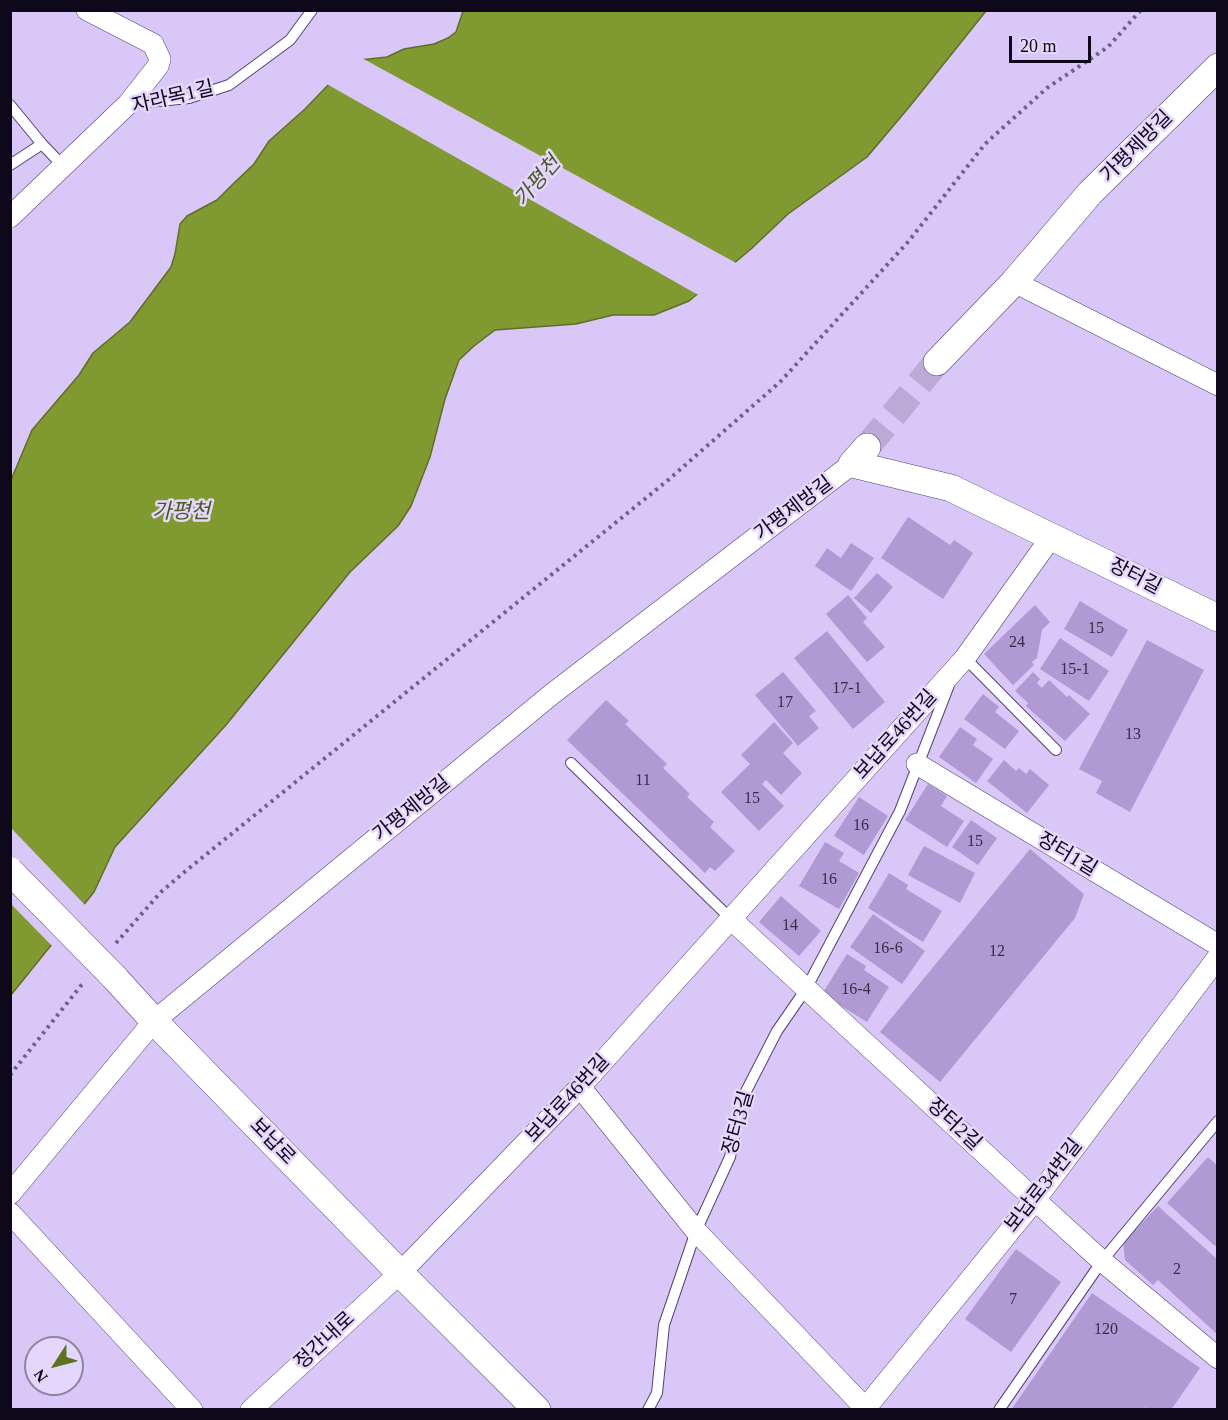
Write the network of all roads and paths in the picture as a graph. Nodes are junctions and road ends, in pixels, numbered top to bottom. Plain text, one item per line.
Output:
1 (87, 10) edge
2 (312, 10) edge
3 (1141, 10) edge
4 (1217, 67) edge
5 (128, 104) junction
6 (10, 105) edge
7 (42, 144) junction
8 (10, 165) edge
9 (63, 166) junction
10 (10, 217) edge
11 (1014, 282) junction
12 (937, 362) tunnel mouth
13 (1218, 385) edge
14 (860, 456) joint
15 (1052, 536) junction
16 (1218, 618) edge
17 (961, 663) junction
18 (1056, 750) dead end
19 (571, 763) dead end
20 (917, 764) junction
21 (10, 871) edge
22 (732, 920) junction
23 (115, 944) dead end
24 (1218, 945) edge
25 (1218, 957) edge
26 (85, 980) dead end
27 (806, 989) junction
28 (154, 1021) junction
29 (10, 1075) edge
30 (580, 1087) junction
31 (1218, 1121) edge
32 (10, 1194) edge
33 (1035, 1200) junction
34 (10, 1213) edge
35 (696, 1231) junction
36 (1102, 1261) junction
37 (400, 1274) junction
38 (1218, 1358) edge
39 (865, 1409) edge
40 (192, 1410) edge
41 (251, 1410) edge
42 (537, 1410) edge
43 (648, 1410) edge
44 (999, 1410) edge

1 - 5 street
2 - 5 lane, 자라목1길
3 - 23 path
4 - 11 street, 가평제방길
5 - 9 street, 자라목1길
6 - 7 lane
7 - 8 lane
7 - 9 lane
9 - 10 street, 자라목1길
11 - 12 street, 가평제방길
11 - 13 street
14 - 15 street, 가평제방길
14 - 28 street, 가평제방길
15 - 16 street, 장터길
15 - 17 street, 보납로46번길
17 - 18 lane
17 - 20 lane
17 - 22 street, 보납로46번길
19 - 22 lane
20 - 24 street, 장터1길
20 - 27 lane
21 - 28 street, 보납로, bridge
22 - 27 street, 장터2길
22 - 30 street, 보납로46번길
25 - 33 street, 보납로34번길
26 - 29 path
27 - 33 street, 장터2길
27 - 35 lane, 장터3길
28 - 32 street, 가평제방길
28 - 37 street, 보납로
30 - 35 street
30 - 37 street, 보납로46번길
31 - 36 lane
33 - 36 street, 장터2길
33 - 39 street, 보납로34번길
34 - 40 street
35 - 39 street
35 - 43 lane, 장터3길
36 - 38 street, 장터2길
36 - 44 lane
37 - 41 street, 정간내로
37 - 42 street, 보납로

